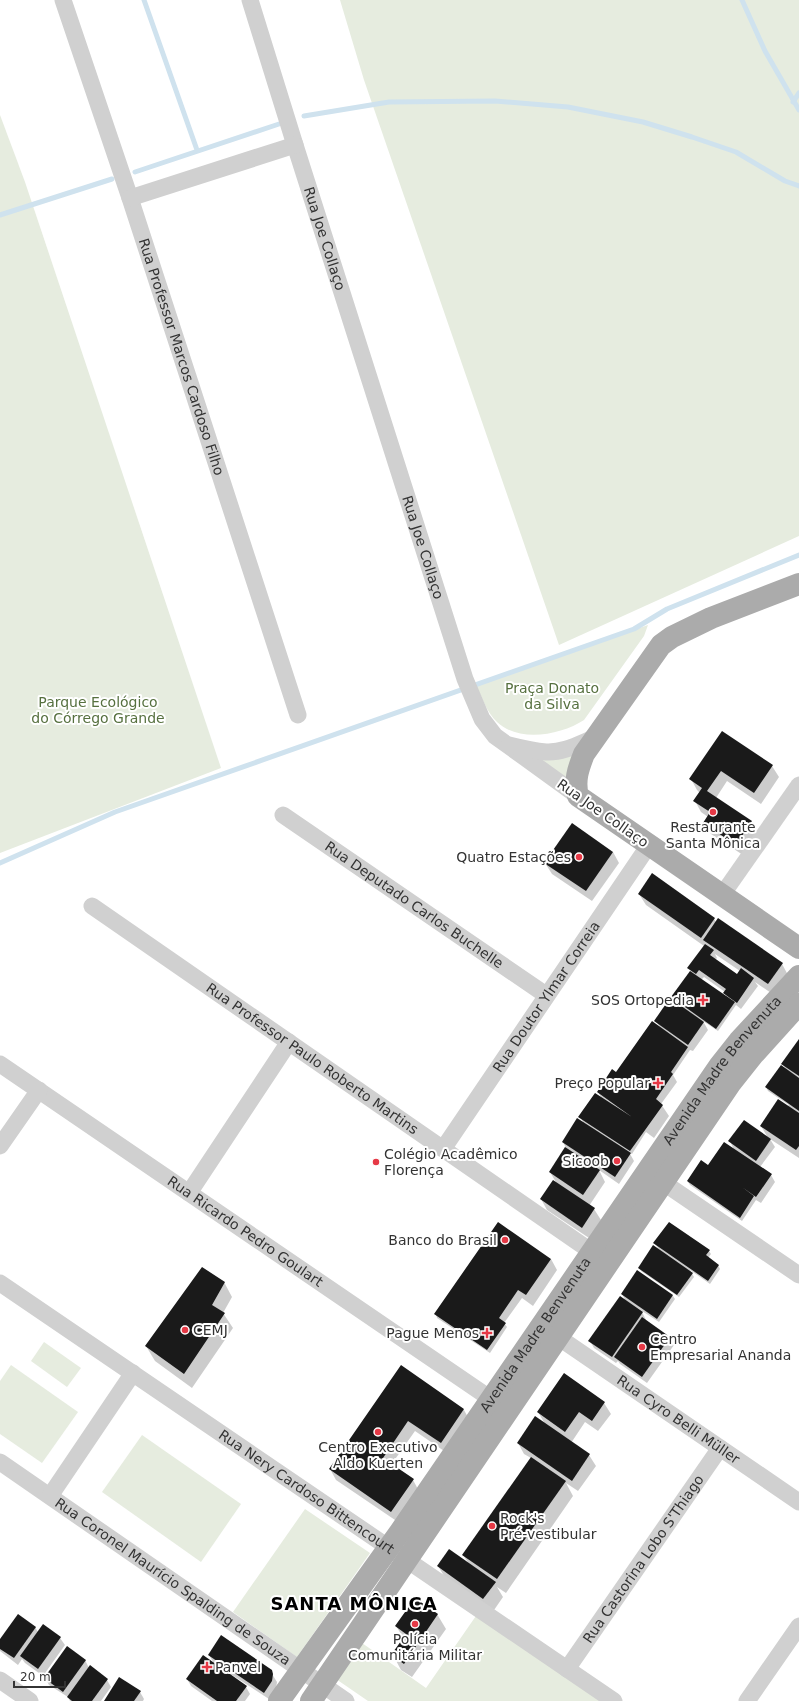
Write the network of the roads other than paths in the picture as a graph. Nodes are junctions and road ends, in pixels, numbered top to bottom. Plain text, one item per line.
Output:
1 (63, 0) edge
2 (250, 0) edge
3 (295, 145) junction
4 (130, 198) junction
5 (799, 584) edge
6 (298, 714) dead end
7 (594, 738) junction
8 (505, 745) junction
9 (799, 785) edge
10 (578, 796) junction
11 (283, 815) dead end
12 (649, 845) junction
13 (722, 895) junction
14 (92, 906) dead end
15 (799, 948) edge
16 (799, 976) edge
17 (546, 995) junction
18 (799, 1004) edge
19 (289, 1042) junction
20 (0, 1064) edge
21 (39, 1090) junction
22 (0, 1146) edge
23 (443, 1149) junction
24 (664, 1182) junction
25 (189, 1193) junction
26 (592, 1252) junction
27 (799, 1275) edge
28 (0, 1283) edge
29 (558, 1338) junction
30 (133, 1373) junction
31 (491, 1399) junction
32 (720, 1448) junction
33 (0, 1463) edge
34 (50, 1496) junction
35 (799, 1502) edge
36 (389, 1547) junction
37 (408, 1560) junction
38 (799, 1626) edge
39 (567, 1669) junction
40 (301, 1670) junction
41 (0, 1680) edge
42 (316, 1693) edge
43 (30, 1701) edge
44 (279, 1701) edge
45 (346, 1701) edge
46 (614, 1701) edge
47 (747, 1701) edge

1 - 4 street, Rua Professor Marcos Cardoso Filho
2 - 3 street, Rua Joe Collaço
3 - 4 street
3 - 8 street, Rua Joe Collaço
4 - 6 street, Rua Professor Marcos Cardoso Filho
5 - 7 main road
7 - 8 street
7 - 10 main road
8 - 10 street, Rua Joe Collaço
9 - 13 street
10 - 12 main road, Rua Joe Collaço
11 - 17 street, Rua Deputado Carlos Buchelle
12 - 13 main road, Rua Joe Collaço
12 - 17 street, Rua Doutor Ylmar Correia
13 - 15 main road, Rua Joe Collaço
14 - 19 street, Rua Professor Paulo Roberto Martins
16 - 26 main road, Avenida Madre Benvenuta
17 - 23 street, Rua Doutor Ylmar Correia
18 - 24 main road, Avenida Madre Benvenuta
19 - 23 street, Rua Professor Paulo Roberto Martins
19 - 25 street
20 - 21 street, Rua Ricardo Pedro Goulart
21 - 22 street
21 - 25 street, Rua Ricardo Pedro Goulart
23 - 26 street, Rua Professor Paulo Roberto Martins
24 - 27 street
24 - 29 main road, Avenida Madre Benvenuta
25 - 31 street, Rua Ricardo Pedro Goulart
26 - 31 main road, Avenida Madre Benvenuta
28 - 30 street, Rua Nery Cardoso Bittencourt
29 - 32 street, Rua Cyro Belli Müller
29 - 37 main road, Avenida Madre Benvenuta
30 - 34 street
30 - 36 street, Rua Nery Cardoso Bittencourt
31 - 36 main road, Avenida Madre Benvenuta
32 - 35 street, Rua Cyro Belli Müller
32 - 39 street, Rua Castorina Lobo S'Thiago
33 - 34 street, Rua Coronel Maurício Spalding de Souza
34 - 40 street, Rua Coronel Maurício Spalding de Souza
36 - 37 street, Rua Nery Cardoso Bittencourt
36 - 40 main road, Avenida Madre Benvenuta
37 - 39 street, Rua Nery Cardoso Bittencourt
37 - 42 main road, Avenida Madre Benvenuta
38 - 47 street
39 - 46 street, Rua Nery Cardoso Bittencourt
40 - 42 street, Rua Coronel Maurício Spalding de Souza
40 - 44 main road, Avenida Madre Benvenuta
41 - 43 street
42 - 45 street, Rua Coronel Maurício Spalding de Souza

